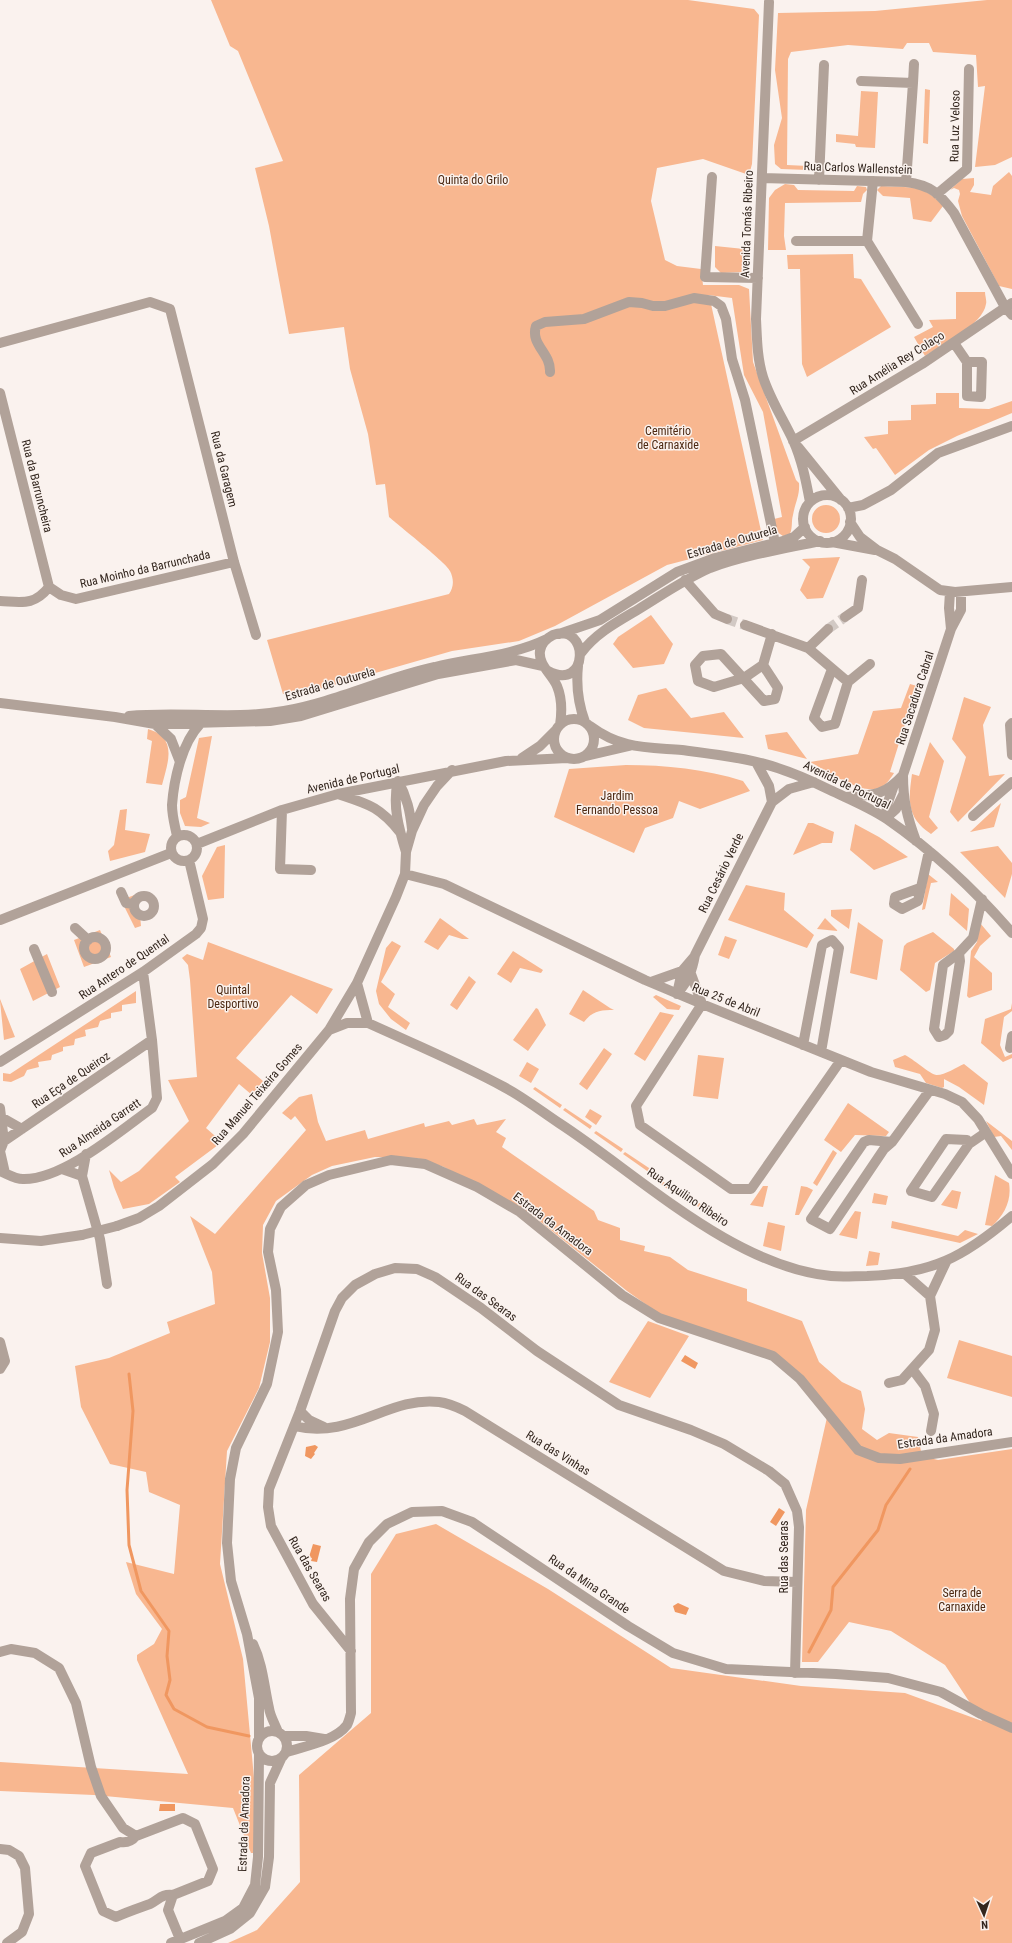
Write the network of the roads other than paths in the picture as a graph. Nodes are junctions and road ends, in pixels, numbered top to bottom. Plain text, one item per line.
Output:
1 (769, 2) dead end
2 (914, 64) dead end
3 (824, 65) dead end
4 (969, 69) dead end
5 (862, 81) dead end
6 (913, 83) junction
7 (712, 177) dead end
8 (762, 178) junction
9 (819, 180) junction
10 (873, 181) junction
11 (906, 182) junction
12 (937, 194) junction
13 (796, 241) dead end
14 (867, 241) junction
15 (758, 278) junction
16 (1009, 305) edge
17 (1012, 315) edge
18 (918, 324) dead end
19 (0, 343) edge
20 (954, 344) junction
21 (967, 362) dead end
22 (550, 372) dead end
23 (0, 393) edge
24 (1012, 426) edge
25 (793, 441) junction
26 (841, 500) junction
27 (810, 502) junction
28 (848, 508) junction
29 (850, 522) junction
30 (804, 527) junction
31 (820, 541) junction
32 (832, 542) junction
33 (775, 543) junction
34 (877, 550) junction
35 (234, 562) junction
36 (685, 580) junction
37 (862, 580) dead end
38 (49, 586) junction
39 (1012, 587) edge
40 (950, 592) junction
41 (961, 592) junction
42 (0, 601) edge
43 (845, 617) tunnel mouth
44 (727, 619) tunnel mouth
45 (745, 626) tunnel mouth
46 (828, 629) tunnel mouth
47 (951, 629) junction
48 (559, 634) junction
49 (772, 634) junction
50 (256, 635) dead end
51 (546, 640) junction
52 (808, 648) junction
53 (581, 653) junction
54 (870, 664) dead end
55 (763, 665) junction
56 (578, 666) junction
57 (546, 668) junction
58 (832, 668) junction
59 (744, 678) junction
60 (848, 682) junction
61 (0, 703) edge
62 (115, 717) junction
63 (1012, 722) edge
64 (155, 724) junction
65 (200, 724) junction
66 (587, 724) junction
67 (558, 728) junction
68 (629, 746) junction
69 (1012, 755) edge
70 (586, 756) junction
71 (567, 758) junction
72 (520, 759) junction
73 (180, 762) junction
74 (756, 762) junction
75 (452, 770) junction
76 (903, 775) junction
77 (398, 781) junction
78 (814, 782) junction
79 (1012, 782) edge
80 (894, 785) junction
81 (338, 794) junction
82 (903, 795) junction
83 (846, 797) junction
84 (772, 802) junction
85 (282, 810) junction
86 (973, 816) dead end
87 (886, 818) junction
88 (412, 831) junction
89 (400, 832) junction
90 (177, 836) junction
91 (916, 841) junction
92 (197, 844) junction
93 (928, 850) junction
94 (406, 852) junction
95 (172, 853) junction
96 (189, 860) junction
97 (311, 870) dead end
98 (405, 874) junction
99 (920, 888) dead end
100 (122, 892) dead end
101 (982, 899) junction
102 (134, 904) dead end
103 (0, 920) edge
104 (75, 928) dead end
105 (1012, 933) edge
106 (88, 940) dead end
107 (34, 949) dead end
108 (959, 953) junction
109 (143, 972) junction
110 (687, 973) junction
111 (357, 982) junction
112 (651, 982) junction
113 (52, 992) dead end
114 (677, 994) junction
115 (702, 1004) junction
116 (809, 1012) junction
117 (827, 1015) junction
118 (368, 1023) junction
119 (329, 1030) junction
120 (1012, 1036) edge
121 (152, 1040) junction
122 (803, 1044) junction
123 (1010, 1048) dead end
124 (821, 1052) junction
125 (841, 1060) junction
126 (0, 1062) edge
127 (930, 1090) junction
128 (1, 1113) edge
129 (22, 1129) junction
130 (985, 1133) junction
131 (4, 1141) junction
132 (892, 1142) junction
133 (970, 1144) junction
134 (0, 1151) edge
135 (86, 1154) junction
136 (62, 1169) junction
137 (2, 1172) edge
138 (1012, 1174) edge
139 (82, 1176) junction
140 (1012, 1216) edge
141 (0, 1238) edge
142 (946, 1262) junction
143 (905, 1274) junction
144 (107, 1284) dead end
145 (930, 1296) junction
146 (0, 1342) edge
147 (0, 1368) edge
148 (913, 1370) junction
149 (889, 1383) dead end
150 (300, 1411) junction
151 (294, 1426) junction
152 (328, 1429) junction
153 (931, 1431) dead end
154 (1012, 1442) edge
155 (798, 1582) junction
156 (247, 1634) junction
157 (350, 1651) junction
158 (0, 1652) edge
159 (795, 1673) junction
160 (1012, 1728) edge
161 (281, 1734) junction
162 (260, 1738) junction
163 (326, 1739) junction
164 (259, 1753) junction
165 (284, 1755) junction
166 (123, 1828) junction
167 (136, 1836) junction
168 (120, 1842) junction
169 (0, 1849) edge
170 (173, 1895) junction
171 (153, 1903) junction
172 (168, 1910) junction
173 (210, 1938) junction
174 (177, 1942) edge
175 (7, 1943) edge
176 (199, 1943) edge

1 - 8 street, Avenida Tomás Ribeiro
2 - 6 street
3 - 9 street
4 - 12 street, Rua Luz Veloso
5 - 6 street
6 - 11 street
7 - 15 street
8 - 9 street, Rua Carlos Wallenstein
8 - 15 street, Avenida Tomás Ribeiro
9 - 10 street, Rua Carlos Wallenstein
10 - 11 street, Rua Carlos Wallenstein
10 - 14 street
11 - 12 street, Rua Carlos Wallenstein
12 - 16 street, Rua Carlos Wallenstein
13 - 14 street
14 - 18 street
15 - 25 street, Avenida Tomás Ribeiro
16 - 17 street, Rua Carlos Wallenstein
16 - 20 street, Rua Amélia Rey Colaço
19 - 35 street, Rua da Garagem
20 - 21 street
20 - 25 street, Rua Amélia Rey Colaço
22 - 33 street
23 - 38 street, Rua da Barruncheira
24 - 28 street
25 - 26 street, Avenida Tomás Ribeiro
25 - 27 street, Avenida Tomás Ribeiro
26 - 27 street
26 - 28 street
27 - 30 street
28 - 29 street
29 - 32 street
29 - 34 street
30 - 31 street
30 - 33 street, Estrada de Outurela
31 - 32 street
31 - 36 street, Estrada de Outurela
32 - 34 street
33 - 48 street, Estrada de Outurela
34 - 40 street
35 - 38 street, Rua Moinho da Barrunchada
35 - 50 street, Rua da Garagem
36 - 44 street
36 - 53 street, Estrada de Outurela
37 - 43 street
38 - 42 street
39 - 41 street
40 - 41 street
40 - 47 street, Rua Sacadura Cabral
41 - 47 street, Rua Sacadura Cabral
45 - 49 street
46 - 52 street
47 - 76 street, Rua Sacadura Cabral
48 - 51 street
48 - 53 street
49 - 52 street
49 - 55 street
51 - 57 street
51 - 62 street, Estrada de Outurela
52 - 58 street
53 - 56 street
54 - 60 street
55 - 59 street
55 - 59 street
56 - 57 street
56 - 66 street
57 - 65 street, Estrada de Outurela
57 - 67 street
58 - 60 street
58 - 60 street
59 - 59 street
61 - 62 street, Estrada de Outurela
62 - 64 street, Estrada de Outurela
63 - 69 street
64 - 65 street, Estrada de Outurela
64 - 73 street
65 - 73 street
66 - 67 street
66 - 68 street, Avenida de Portugal
66 - 70 street
67 - 71 street
67 - 72 street, Avenida de Portugal
68 - 70 street, Avenida de Portugal
68 - 74 street, Avenida de Portugal
70 - 71 street
71 - 72 street, Avenida de Portugal
72 - 75 street, Avenida de Portugal
73 - 90 street
74 - 78 street, Avenida de Portugal
74 - 84 street
75 - 77 street, Avenida de Portugal
75 - 88 street, Rua Manuel Teixeira Gomes
76 - 80 street, Rua Sacadura Cabral
76 - 82 street, Rua Sacadura Cabral
77 - 81 street, Avenida de Portugal
77 - 88 street, Rua Manuel Teixeira Gomes
77 - 89 street, Rua Manuel Teixeira Gomes
78 - 83 street, Avenida de Portugal
78 - 84 street, Rua Cesário Verde
79 - 86 street
80 - 83 street, Rua Sacadura Cabral
80 - 87 street, Rua Sacadura Cabral
81 - 85 street, Avenida de Portugal
81 - 89 street, Rua Manuel Teixeira Gomes
82 - 87 street
82 - 91 street, Rua Sacadura Cabral
83 - 87 street, Avenida de Portugal
84 - 110 street, Rua Cesário Verde
85 - 92 street, Avenida de Portugal
85 - 97 street
87 - 91 street, Avenida de Portugal
88 - 94 street, Rua Manuel Teixeira Gomes
89 - 94 street, Rua Manuel Teixeira Gomes
90 - 92 street
90 - 95 street
91 - 93 street, Avenida de Portugal
92 - 96 street
93 - 99 street
93 - 101 street, Avenida de Portugal
94 - 98 street, Rua Manuel Teixeira Gomes
95 - 96 street
95 - 103 street
96 - 109 street, Rua Antero de Quental
98 - 111 street, Rua Manuel Teixeira Gomes
98 - 112 street, Rua 25 de Abril
100 - 102 street
101 - 105 street, Avenida de Portugal
101 - 108 street
104 - 106 street
107 - 113 street
108 - 108 street
109 - 121 street, Rua Almeida Garrett
109 - 126 street, Rua Antero de Quental
110 - 112 street, Rua Cesário Verde
110 - 114 street, Rua Cesário Verde
110 - 115 street
111 - 118 street
111 - 119 street, Rua Manuel Teixeira Gomes
112 - 114 street, Rua 25 de Abril
114 - 115 street, Rua 25 de Abril
115 - 122 street, Rua 25 de Abril
115 - 125 street
116 - 117 street
116 - 117 street
116 - 122 street
117 - 124 street
118 - 119 street, Rua Aquilino Ribeiro
118 - 143 street, Rua Aquilino Ribeiro
119 - 141 street, Rua Manuel Teixeira Gomes, bridge
120 - 123 street
121 - 129 street, Rua Eça de Queiroz
121 - 135 street, Rua Almeida Garrett
122 - 124 street, Rua 25 de Abril
124 - 125 street, Rua 25 de Abril
125 - 127 street, Rua 25 de Abril
127 - 130 street, Rua 25 de Abril
127 - 132 street
128 - 129 street
128 - 131 street
129 - 131 street, Rua Eça de Queiroz
130 - 133 street
130 - 138 street, Rua 25 de Abril
131 - 134 street
132 - 132 street
133 - 133 street
134 - 137 street
135 - 136 street, Rua Almeida Garrett
135 - 139 street
136 - 137 street, Rua Almeida Garrett
136 - 139 street
139 - 144 street
140 - 142 street, Rua Aquilino Ribeiro
142 - 143 street, Rua Aquilino Ribeiro
142 - 145 street
143 - 145 street
145 - 148 street
146 - 147 street
148 - 149 street
148 - 153 street
150 - 151 street, Rua das Searas
150 - 152 street
150 - 155 street, Rua das Searas
151 - 152 street, Rua das Vinhas
151 - 157 street, Rua das Searas
152 - 155 street, Rua das Vinhas
154 - 156 street, Estrada da Amadora
155 - 159 street, Rua das Searas
156 - 161 street, Estrada da Amadora
156 - 162 street, Estrada da Amadora
157 - 159 street, Rua da Mina Grande
157 - 163 street, Rua da Mina Grande
158 - 166 street
159 - 160 street, Rua da Mina Grande
161 - 162 street
161 - 163 street
161 - 165 street
162 - 164 street
163 - 165 street, Rua da Mina Grande
164 - 165 street
164 - 174 street, Estrada da Amadora
165 - 173 street, Estrada da Amadora
166 - 167 street
166 - 168 street
167 - 168 street
167 - 170 street
168 - 171 street
169 - 175 street
170 - 171 street
170 - 172 street
171 - 172 street
172 - 174 street
173 - 174 street
173 - 176 street, Estrada da Amadora

